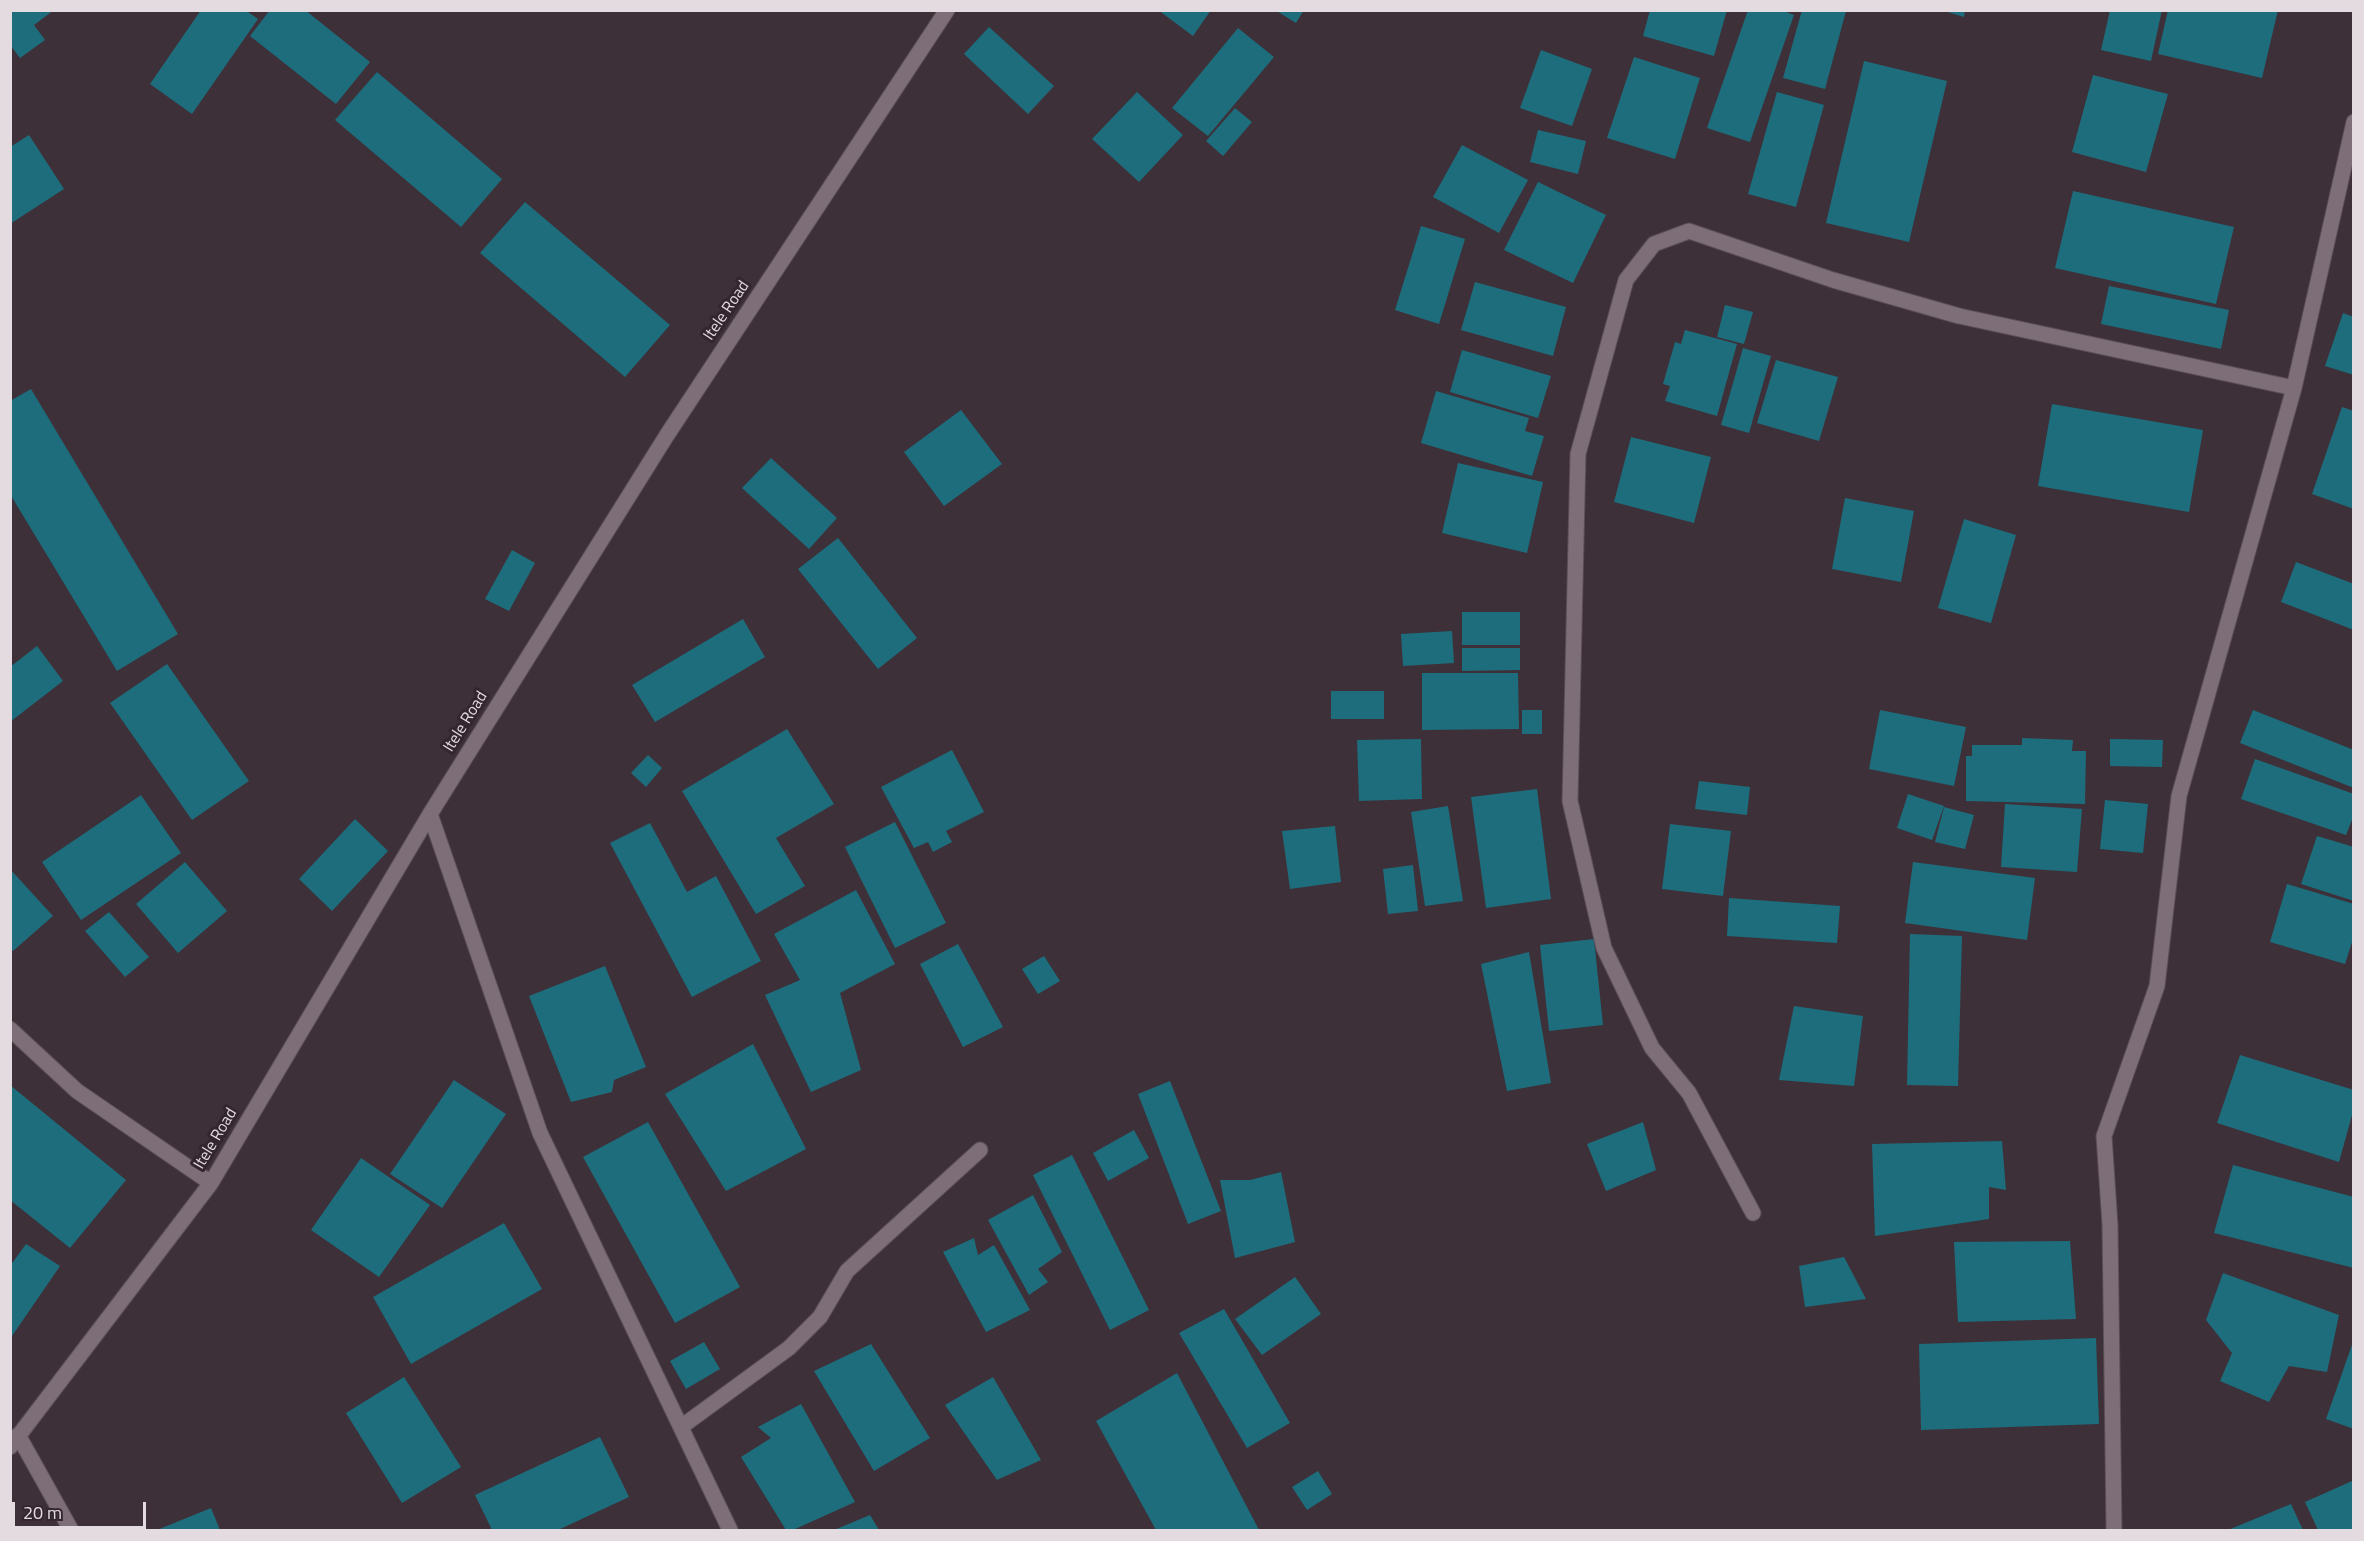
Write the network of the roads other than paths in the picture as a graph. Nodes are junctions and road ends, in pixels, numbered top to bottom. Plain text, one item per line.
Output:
1 (946, 10) edge
2 (2354, 122) edge
3 (2294, 388) junction
4 (430, 814) junction
5 (10, 1029) edge
6 (980, 1150) dead end
7 (211, 1183) junction
8 (1753, 1213) dead end
9 (681, 1426) junction
10 (14, 1441) edge
11 (2114, 1529) dead end
12 (71, 1530) edge
13 (730, 1530) edge

1 - 4 street, Itele Road
2 - 3 street
3 - 8 street
3 - 11 street
4 - 7 street, Itele Road
4 - 9 street
5 - 7 street
6 - 9 street
7 - 10 street, Itele Road
9 - 13 street
10 - 12 street

